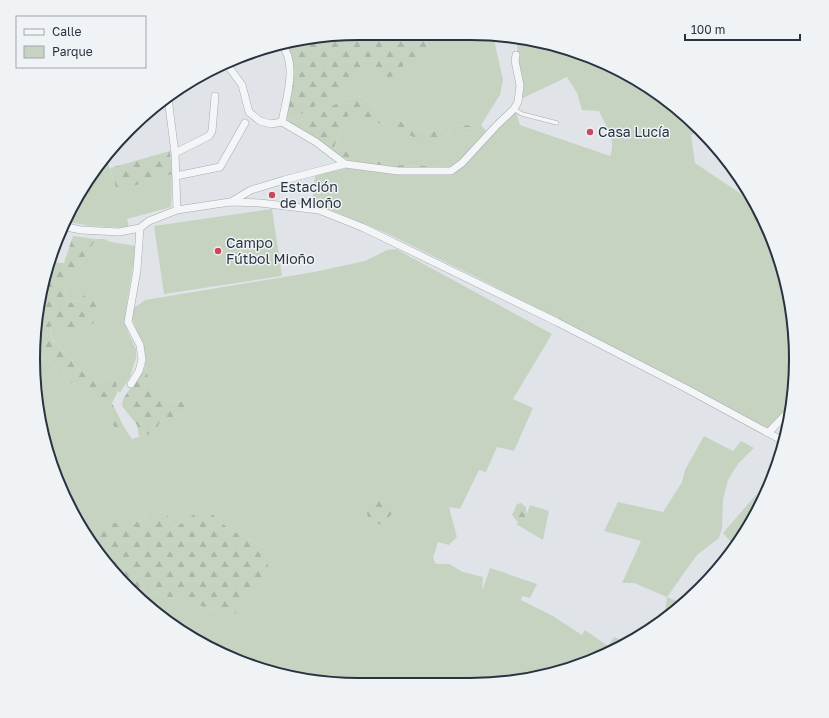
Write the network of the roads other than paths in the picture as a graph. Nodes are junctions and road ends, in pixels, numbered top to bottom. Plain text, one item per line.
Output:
1 (285, 49) edge
2 (516, 55) dead end
3 (230, 67) edge
4 (216, 96) dead end
5 (169, 103) edge
6 (514, 109) junction
7 (282, 122) junction
8 (245, 123) dead end
9 (557, 123) dead end
10 (175, 153) junction
11 (345, 164) junction
12 (176, 176) junction
13 (230, 202) junction
14 (177, 210) junction
15 (69, 227) edge
16 (140, 228) junction
17 (131, 384) dead end
18 (784, 417) edge
19 (768, 433) junction
20 (779, 439) edge

1 - 7 street
2 - 6 street
3 - 7 street
4 - 10 street
5 - 10 street
6 - 9 lane
6 - 11 street
7 - 11 street
8 - 12 street
10 - 12 street
11 - 13 street
12 - 14 street
13 - 14 street
13 - 19 street
14 - 16 street
15 - 16 street
16 - 17 street
18 - 19 street
19 - 20 street

